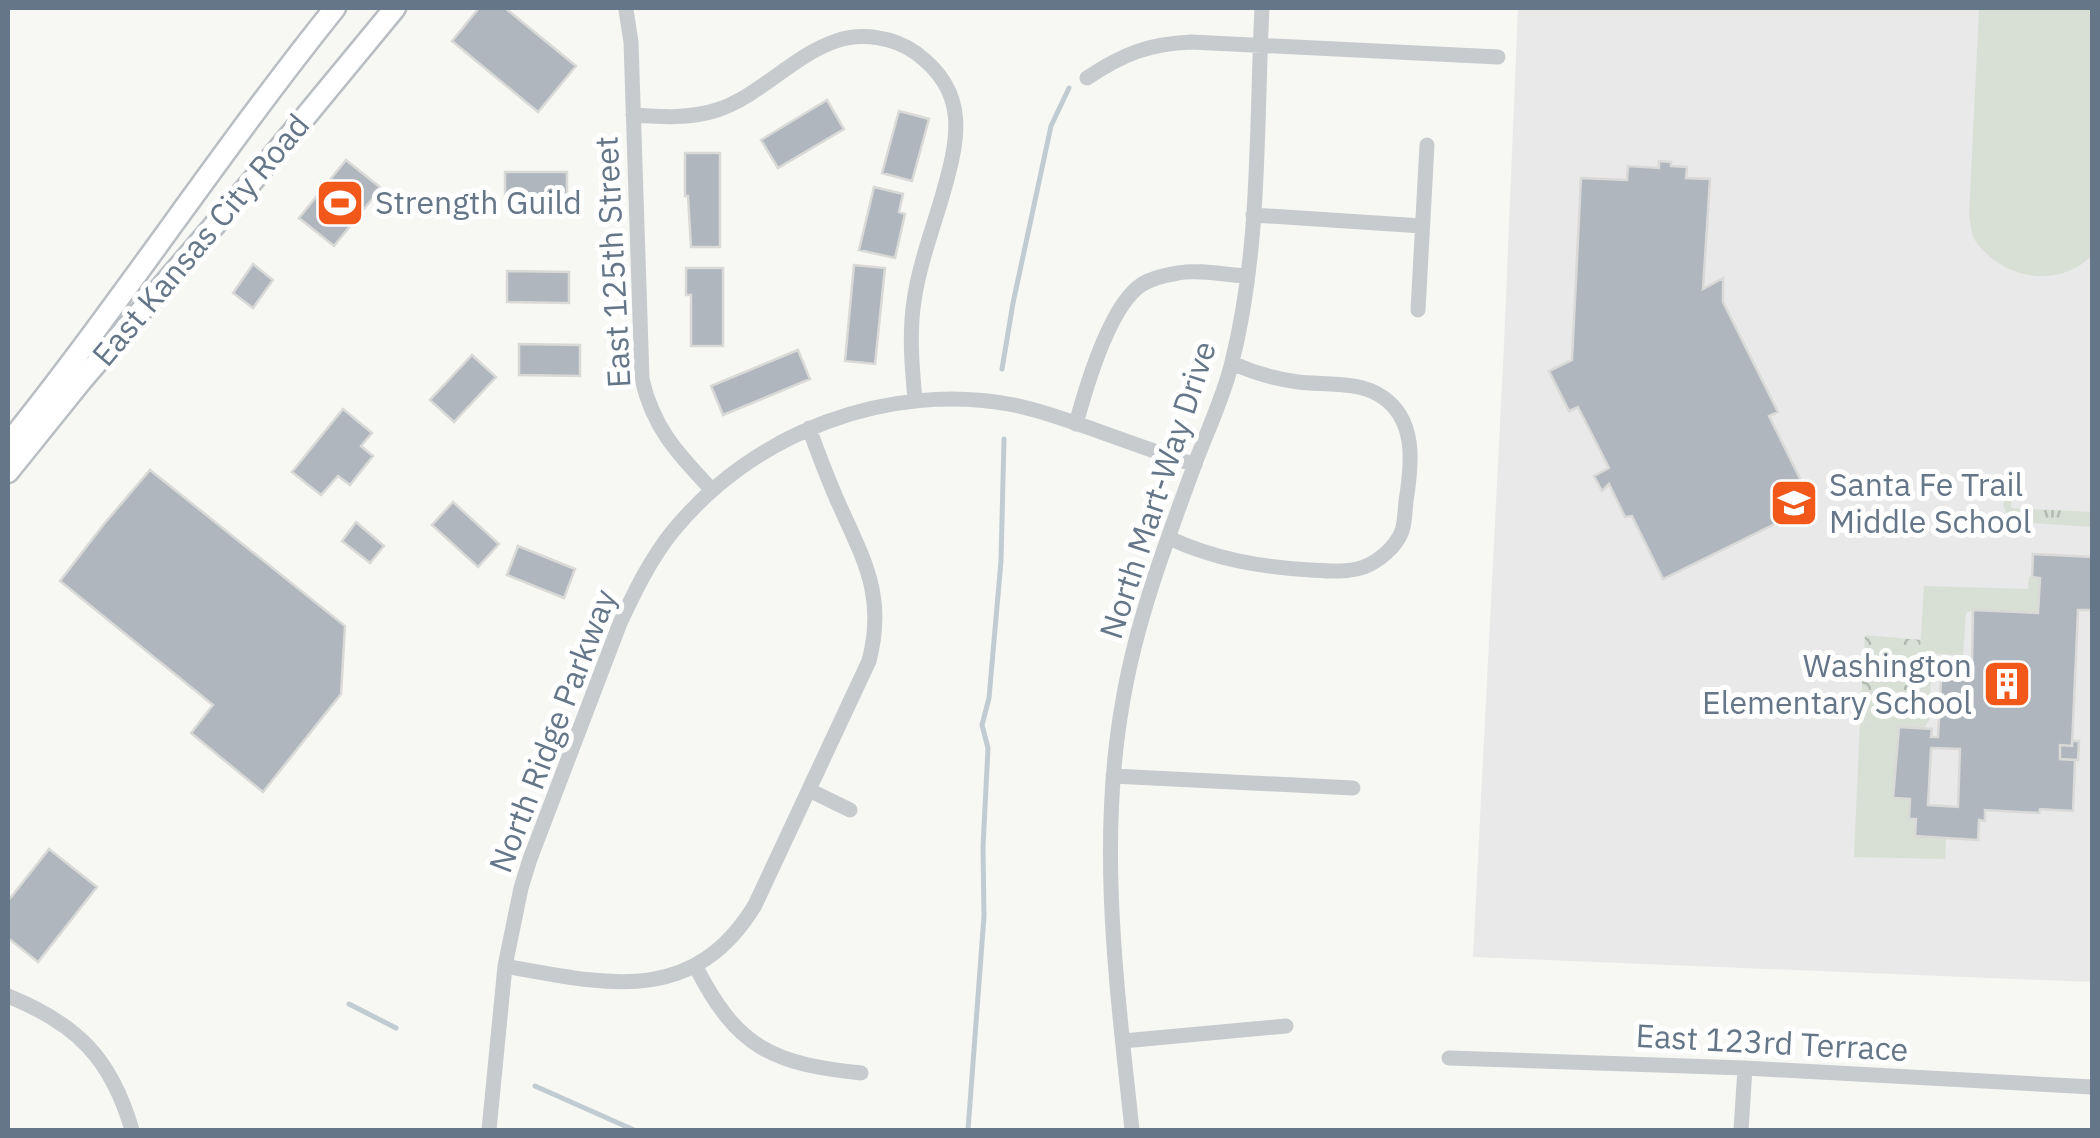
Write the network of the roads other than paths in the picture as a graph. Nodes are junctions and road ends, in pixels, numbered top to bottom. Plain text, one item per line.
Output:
1 (335, 8) edge
2 (395, 8) edge
3 (1262, 8) edge
4 (626, 10) dead end
5 (1260, 46) junction
6 (1498, 57) dead end
7 (1087, 78) dead end
8 (633, 115) junction
9 (1427, 145) dead end
10 (1253, 215) junction
11 (1422, 226) junction
12 (1247, 276) junction
13 (1418, 310) dead end
14 (1232, 363) junction
15 (915, 400) junction
16 (1076, 424) junction
17 (809, 428) junction
18 (8, 444) edge
19 (1194, 465) junction
20 (8, 472) edge
21 (711, 489) junction
22 (1168, 538) junction
23 (1114, 776) junction
24 (1353, 788) dead end
25 (809, 790) junction
26 (850, 810) dead end
27 (505, 966) junction
28 (696, 966) junction
29 (8, 996) edge
30 (1286, 1026) dead end
31 (1123, 1041) junction
32 (1449, 1058) dead end
33 (1745, 1068) junction
34 (860, 1073) dead end
35 (2092, 1087) edge
36 (132, 1130) edge
37 (489, 1130) edge
38 (1132, 1130) edge
39 (1741, 1130) edge

1 - 18 main road, East Kansas City Road
2 - 20 main road, East Kansas City Road
3 - 5 street, North Mart-Way Drive
4 - 8 street, East 125th Street
5 - 6 street
5 - 7 street
5 - 10 street, North Mart-Way Drive
8 - 15 street
8 - 21 street, East 125th Street
9 - 11 street
10 - 11 street
10 - 12 street, North Mart-Way Drive
11 - 13 street
12 - 14 street, North Mart-Way Drive
12 - 16 street
14 - 19 street, North Mart-Way Drive
14 - 22 street
15 - 16 street
15 - 17 street
16 - 19 street
17 - 21 street, North Ridge Parkway
17 - 25 street
19 - 22 street, North Mart-Way Drive
21 - 27 street, North Ridge Parkway
22 - 23 street, North Mart-Way Drive
23 - 24 street
23 - 31 street, North Mart-Way Drive
25 - 26 street
25 - 28 street
27 - 28 street
27 - 37 street, North Ridge Parkway
28 - 34 street
29 - 36 street
30 - 31 street
31 - 38 street, North Mart-Way Drive
32 - 33 street, East 123rd Terrace
33 - 35 street, East 123rd Terrace
33 - 39 street

